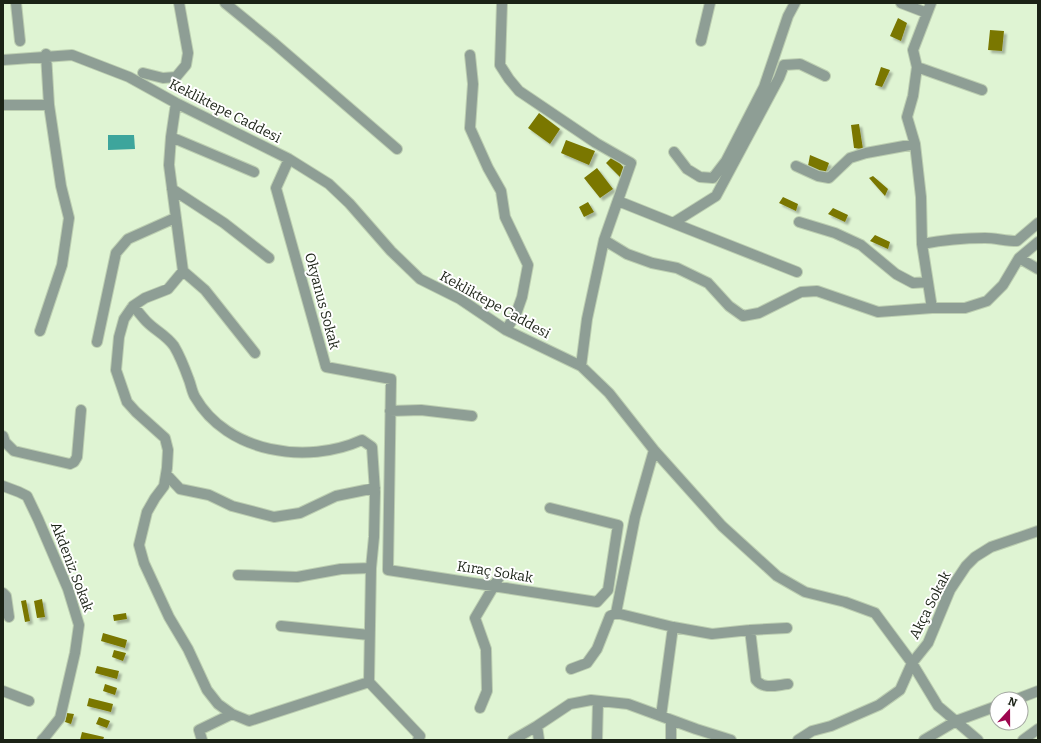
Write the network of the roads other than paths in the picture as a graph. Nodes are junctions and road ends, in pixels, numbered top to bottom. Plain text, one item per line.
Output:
1 (16, 3) edge
2 (179, 3) edge
3 (225, 3) edge
4 (502, 3) edge
5 (710, 3) edge
6 (795, 3) edge
7 (901, 3) edge
8 (931, 3) edge
9 (927, 13) junction
10 (20, 41) dead end
11 (701, 41) dead end
12 (470, 55) dead end
13 (46, 56) junction
14 (3, 60) edge
15 (917, 67) junction
16 (143, 73) dead end
17 (825, 76) dead end
18 (982, 90) dead end
19 (176, 103) junction
20 (3, 105) edge
21 (49, 105) junction
22 (170, 137) junction
23 (915, 144) junction
24 (397, 149) dead end
25 (674, 152) dead end
26 (289, 159) junction
27 (796, 166) dead end
28 (254, 172) dead end
29 (172, 189) junction
30 (618, 201) junction
31 (175, 218) junction
32 (798, 222) dead end
33 (673, 223) junction
34 (1038, 223) edge
35 (604, 240) junction
36 (1038, 242) edge
37 (922, 244) junction
38 (269, 258) dead end
39 (1020, 258) junction
40 (1038, 269) edge
41 (183, 271) junction
42 (797, 272) dead end
43 (928, 282) junction
44 (133, 306) junction
45 (932, 308) junction
46 (506, 330) junction
47 (40, 332) dead end
48 (97, 342) dead end
49 (255, 353) dead end
50 (581, 366) junction
51 (81, 410) dead end
52 (390, 411) junction
53 (472, 416) dead end
54 (3, 436) edge
55 (654, 450) junction
56 (166, 474) junction
57 (3, 486) edge
58 (374, 488) junction
59 (550, 508) dead end
60 (1038, 531) edge
61 (371, 568) junction
62 (388, 570) joint
63 (501, 574) dead end
64 (238, 575) dead end
65 (493, 586) junction
66 (3, 593) edge
67 (616, 613) junction
68 (9, 617) dead end
69 (281, 626) dead end
70 (673, 628) junction
71 (788, 628) dead end
72 (750, 630) junction
73 (369, 635) junction
74 (912, 663) junction
75 (571, 669) dead end
76 (369, 682) junction
77 (788, 684) dead end
78 (3, 690) edge
79 (29, 701) dead end
80 (598, 701) junction
81 (480, 708) dead end
82 (989, 709) edge
83 (232, 714) junction
84 (661, 716) junction
85 (671, 720) junction
86 (956, 721) junction
87 (537, 726) junction
88 (1038, 729) edge
89 (421, 739) edge
90 (42, 740) edge
91 (202, 740) edge
92 (513, 740) edge
93 (539, 740) edge
94 (596, 740) edge
95 (671, 740) edge
96 (731, 740) edge
97 (798, 740) edge
98 (924, 740) edge
99 (978, 740) edge
100 (1023, 740) edge

1 - 10 street
2 - 16 street
3 - 24 street
4 - 30 street
5 - 11 street
6 - 25 street
7 - 9 street
8 - 9 street
9 - 15 street
12 - 46 street
13 - 14 street, Kekliktepe Caddesi
13 - 19 street, Kekliktepe Caddesi
13 - 21 street
15 - 18 street
15 - 23 street
17 - 33 street
19 - 22 street
19 - 26 street, Kekliktepe Caddesi
20 - 21 street
21 - 47 street
22 - 28 street
22 - 29 street
23 - 27 street
23 - 37 street
26 - 46 street, Kekliktepe Caddesi
26 - 52 street, Okyanus Sokak
29 - 31 street
29 - 38 street
30 - 33 street
30 - 35 street
31 - 41 street
31 - 48 street
32 - 43 street
33 - 42 street
34 - 37 street
35 - 45 street
35 - 50 street
36 - 39 street
37 - 43 street
39 - 40 street
39 - 45 street
41 - 44 street
41 - 49 street
43 - 45 street
44 - 56 street
44 - 58 street
46 - 50 street, Kekliktepe Caddesi
50 - 55 street, Kekliktepe Caddesi
51 - 54 street
52 - 53 street
52 - 62 street, Okyanus Sokak
55 - 67 street
55 - 74 street, Kekliktepe Caddesi
56 - 58 street
56 - 83 street
57 - 90 street, Akdeniz Sokak
58 - 61 street
59 - 65 street, Kıraç Sokak
60 - 74 street, Akça Sokak
61 - 64 street
61 - 73 street
62 - 65 street, Kıraç Sokak
63 - 65 street
65 - 81 street
66 - 68 street
67 - 70 street
67 - 75 street
69 - 73 street
70 - 72 street
70 - 84 street
71 - 72 street
72 - 77 street
73 - 76 street
74 - 86 street, Kekliktepe Caddesi
74 - 97 street, Akça Sokak
76 - 83 street
76 - 89 street
78 - 79 street
80 - 84 street
80 - 87 street
80 - 94 street
82 - 86 street
83 - 91 street
84 - 85 street
85 - 95 street
85 - 96 street
86 - 98 street
86 - 99 street, Kekliktepe Caddesi
87 - 92 street
87 - 93 street
88 - 100 street

